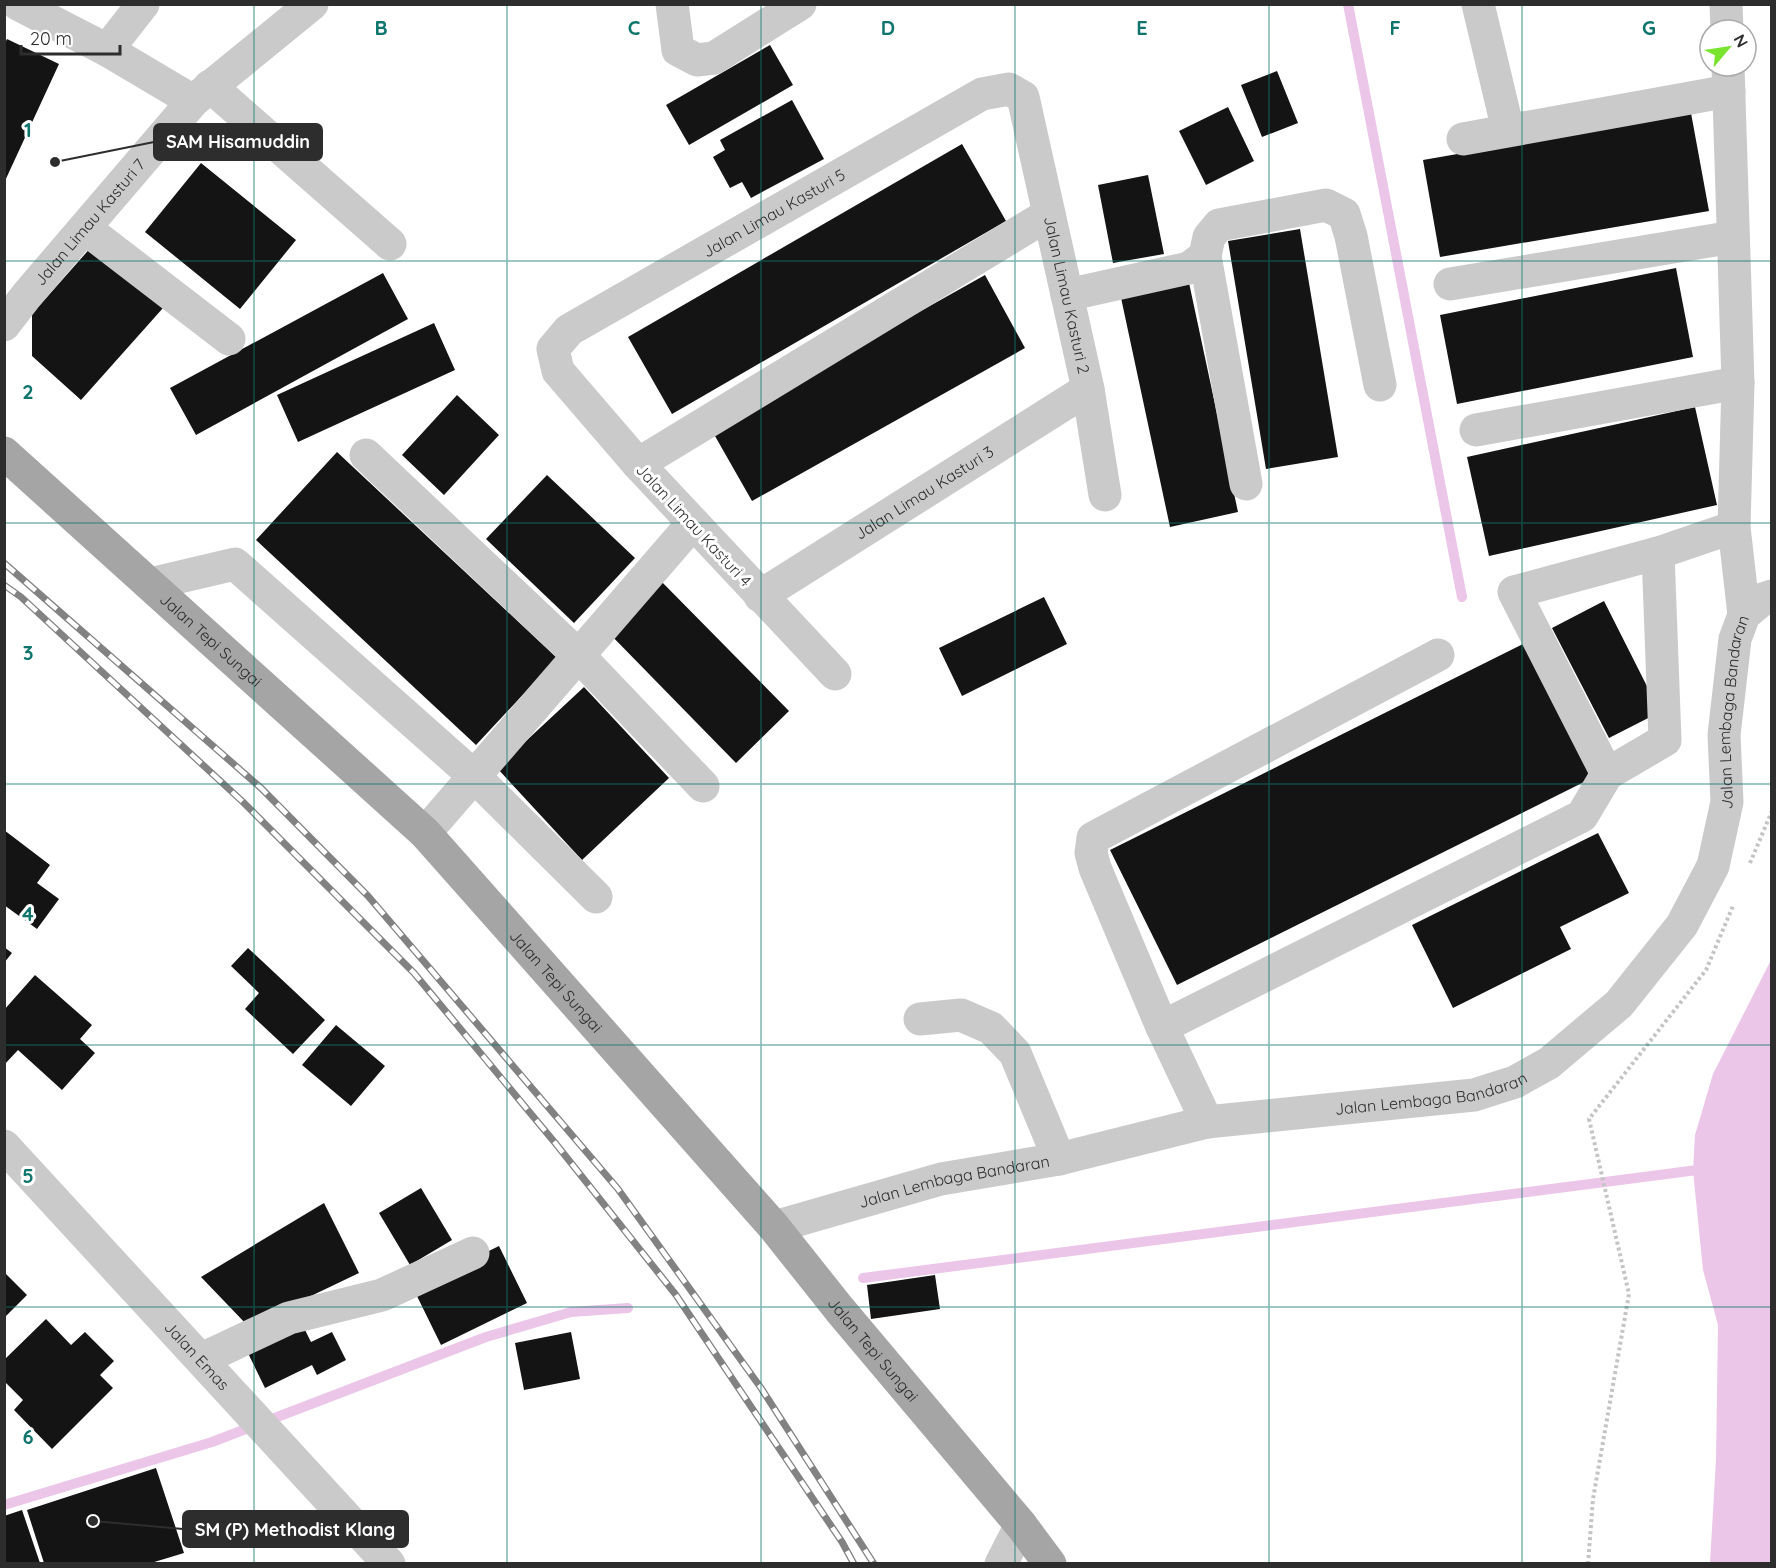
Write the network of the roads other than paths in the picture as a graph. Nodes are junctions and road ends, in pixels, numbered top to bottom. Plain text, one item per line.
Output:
1 (18, 4) edge
2 (143, 4) edge
3 (312, 4) edge
4 (672, 4) edge
5 (800, 4) edge
6 (1478, 4) edge
7 (107, 50) junction
8 (1728, 79) edge
9 (202, 94) junction
10 (1023, 97) joint
11 (1509, 130) junction
12 (1463, 139) dead end
13 (1049, 214) junction
14 (86, 229) junction
15 (1733, 237) junction
16 (390, 244) dead end
17 (1204, 256) junction
18 (1450, 284) dead end
19 (1067, 295) junction
20 (4, 325) edge
21 (229, 339) dead end
22 (558, 371) joint
23 (1738, 384) junction
24 (1380, 385) dead end
25 (1088, 389) junction
26 (1476, 430) dead end
27 (4, 453) edge
28 (366, 455) dead end
29 (638, 464) junction
30 (1246, 484) dead end
31 (1105, 495) dead end
32 (693, 523) junction
33 (1734, 527) junction
34 (1658, 553) junction
35 (150, 584) junction
36 (760, 596) junction
37 (1772, 596) edge
38 (1744, 615) junction
39 (578, 655) junction
40 (1438, 655) dead end
41 (835, 674) dead end
42 (1607, 774) junction
43 (474, 776) junction
44 (703, 786) dead end
45 (425, 833) junction
46 (596, 897) dead end
47 (920, 1019) dead end
48 (1162, 1027) junction
49 (1207, 1122) junction
50 (4, 1146) edge
51 (1059, 1159) junction
52 (774, 1227) junction
53 (473, 1253) dead end
54 (202, 1359) junction
55 (1021, 1525) junction
56 (389, 1563) edge
57 (1001, 1563) edge
58 (1050, 1563) edge

1 - 7 street
2 - 7 street
3 - 9 street, Jalan Limau Kasturi 7
4 - 5 street
6 - 11 street
7 - 9 street
8 - 11 street
8 - 15 street
9 - 14 street, Jalan Limau Kasturi 7
9 - 16 street
10 - 13 street, Jalan Limau Kasturi 2
10 - 22 street, Jalan Limau Kasturi 5
11 - 12 street
13 - 19 street, Jalan Limau Kasturi 2
13 - 29 street
14 - 20 street, Jalan Limau Kasturi 7
14 - 21 street
15 - 18 street
15 - 23 street
17 - 19 street
17 - 24 street
17 - 30 street
19 - 25 street, Jalan Limau Kasturi 2
22 - 29 street, Jalan Limau Kasturi 4
23 - 26 street
23 - 33 street
25 - 31 street, Jalan Limau Kasturi 2
25 - 36 street, Jalan Limau Kasturi 3
27 - 35 main road, Jalan Tepi Sungai
28 - 39 street
29 - 32 street, Jalan Limau Kasturi 4
32 - 36 street, Jalan Limau Kasturi 4
32 - 39 street
33 - 34 street
33 - 38 street
34 - 42 street
34 - 42 street
35 - 43 street
35 - 45 main road, Jalan Tepi Sungai
36 - 41 street, Jalan Limau Kasturi 4
37 - 38 street, Jalan Lembaga Bandaran
38 - 49 street, Jalan Lembaga Bandaran
39 - 43 street
39 - 44 street
40 - 48 street
42 - 48 street
43 - 45 street
43 - 46 street
45 - 52 main road, Jalan Tepi Sungai
47 - 51 street
48 - 49 street
49 - 51 street, Jalan Lembaga Bandaran
50 - 54 street, Jalan Emas
51 - 52 street, Jalan Lembaga Bandaran
52 - 55 main road, Jalan Tepi Sungai
53 - 54 street
54 - 56 street, Jalan Emas
55 - 57 street
55 - 58 main road, Jalan Tepi Sungai

